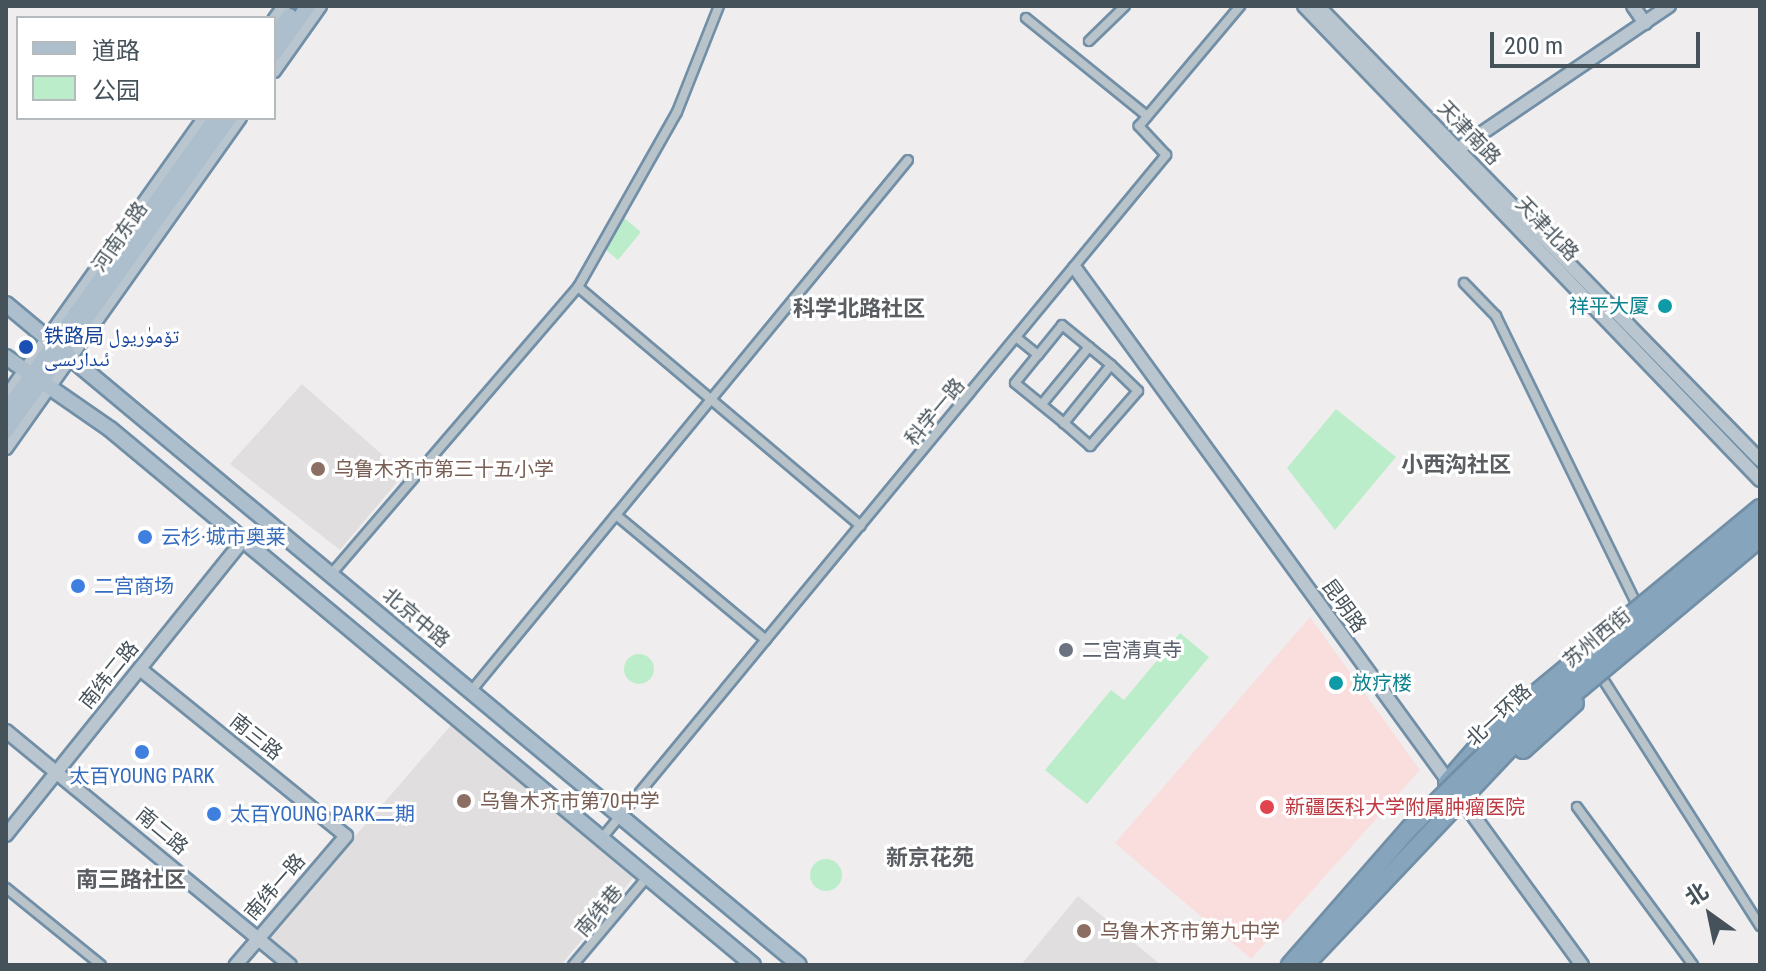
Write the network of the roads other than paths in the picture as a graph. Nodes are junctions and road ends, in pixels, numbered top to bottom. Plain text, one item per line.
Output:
1 (296, 6) edge
2 (308, 6) edge
3 (320, 6) edge
4 (719, 6) edge
5 (1108, 6) edge
6 (1125, 6) edge
7 (1240, 6) edge
8 (1304, 6) edge
9 (1318, 6) edge
10 (1633, 6) edge
11 (1669, 6) edge
12 (1116, 14) junction
13 (1026, 18) dead end
14 (1645, 23) junction
15 (276, 34) edge
16 (1340, 36) junction
17 (1089, 41) dead end
18 (276, 51) edge
19 (276, 68) edge
20 (1147, 116) junction
21 (203, 120) edge
22 (215, 120) edge
23 (228, 120) edge
24 (238, 120) edge
25 (1453, 152) junction
26 (908, 160) dead end
27 (1075, 268) junction
28 (1464, 283) dead end
29 (578, 287) junction
30 (6, 304) edge
31 (1017, 338) junction
32 (60, 345) junction
33 (1089, 347) junction
34 (1038, 355) junction
35 (6, 357) edge
36 (1111, 365) junction
37 (37, 377) junction
38 (6, 397) edge
39 (712, 399) junction
40 (1042, 404) junction
41 (6, 411) edge
42 (1064, 423) junction
43 (6, 431) edge
44 (6, 448) edge
45 (1760, 460) edge
46 (1760, 480) edge
47 (1760, 508) edge
48 (616, 515) junction
49 (1760, 518) edge
50 (861, 526) junction
51 (1760, 536) edge
52 (243, 540) junction
53 (1760, 549) edge
54 (332, 573) junction
55 (1639, 610) junction
56 (766, 640) junction
57 (1594, 666) junction
58 (140, 669) junction
59 (472, 690) junction
60 (6, 731) edge
61 (58, 771) junction
62 (1453, 788) junction
63 (1577, 807) dead end
64 (621, 815) junction
65 (6, 835) edge
66 (346, 836) joint
67 (602, 838) junction
68 (648, 876) junction
69 (6, 888) edge
70 (1760, 926) edge
71 (258, 938) junction
72 (101, 965) edge
73 (236, 965) edge
74 (290, 965) edge
75 (573, 965) edge
76 (753, 965) edge
77 (799, 965) edge
78 (1287, 965) edge
79 (1305, 965) edge
80 (1312, 965) edge
81 (1582, 965) edge
82 (1693, 965) edge

1 - 15 main road
2 - 18 main road
3 - 19 street
4 - 29 street
5 - 12 street
6 - 12 street
7 - 20 street
8 - 16 street
9 - 16 street, 天津南路
10 - 14 street
11 - 14 street
12 - 17 street
13 - 20 street
14 - 25 street
16 - 25 street, 天津南路
20 - 27 street, 科学一路
21 - 32 street
22 - 32 main road, 河南东路
23 - 32 main road, 河南东路
24 - 32 street
25 - 45 street, 天津南路
25 - 46 street, 天津北路
26 - 39 street
27 - 31 street, 科学一路
27 - 62 street, 昆明路
28 - 55 street
29 - 39 street
29 - 54 street
30 - 32 main road, 北京中路
31 - 34 street
31 - 50 street, 科学一路
32 - 37 main road, 河南东路
32 - 37 street
32 - 54 main road, 北京中路
33 - 34 street
33 - 36 street
33 - 40 street
34 - 40 street
35 - 37 main road
36 - 42 street
36 - 42 street
37 - 38 street
37 - 41 main road
37 - 43 main road
37 - 44 street
37 - 52 main road
39 - 48 street
39 - 50 street
40 - 42 street
47 - 62 highway, bridge
48 - 56 street
48 - 59 street
49 - 55 main road, 苏州西街
49 - 78 highway, 北一环路, bridge
50 - 56 street, 科学一路
51 - 57 main road, 苏州西街
51 - 79 highway, 北一环路, bridge
52 - 58 street, 南纬二路
52 - 67 main road
53 - 62 highway, bridge
54 - 59 main road, 北京中路
55 - 62 main road, 苏州西街
56 - 64 street, 科学一路
57 - 62 main road, 苏州西街
57 - 70 street
58 - 61 street, 南纬二路
58 - 66 street, 南三路
59 - 64 main road, 北京中路
60 - 61 street, 南二路
61 - 65 street, 南纬二路
61 - 71 street, 南二路
62 - 78 main road, 苏州西街
62 - 80 main road, 苏州西街
62 - 81 street, 昆明路
63 - 82 street
64 - 67 street, 科学一路
64 - 77 main road, 北京中路
66 - 71 street, 南纬一路
67 - 68 main road
68 - 75 street, 南纬巷
68 - 76 main road
69 - 72 street
71 - 73 street, 南纬一路
71 - 74 street, 南二路

